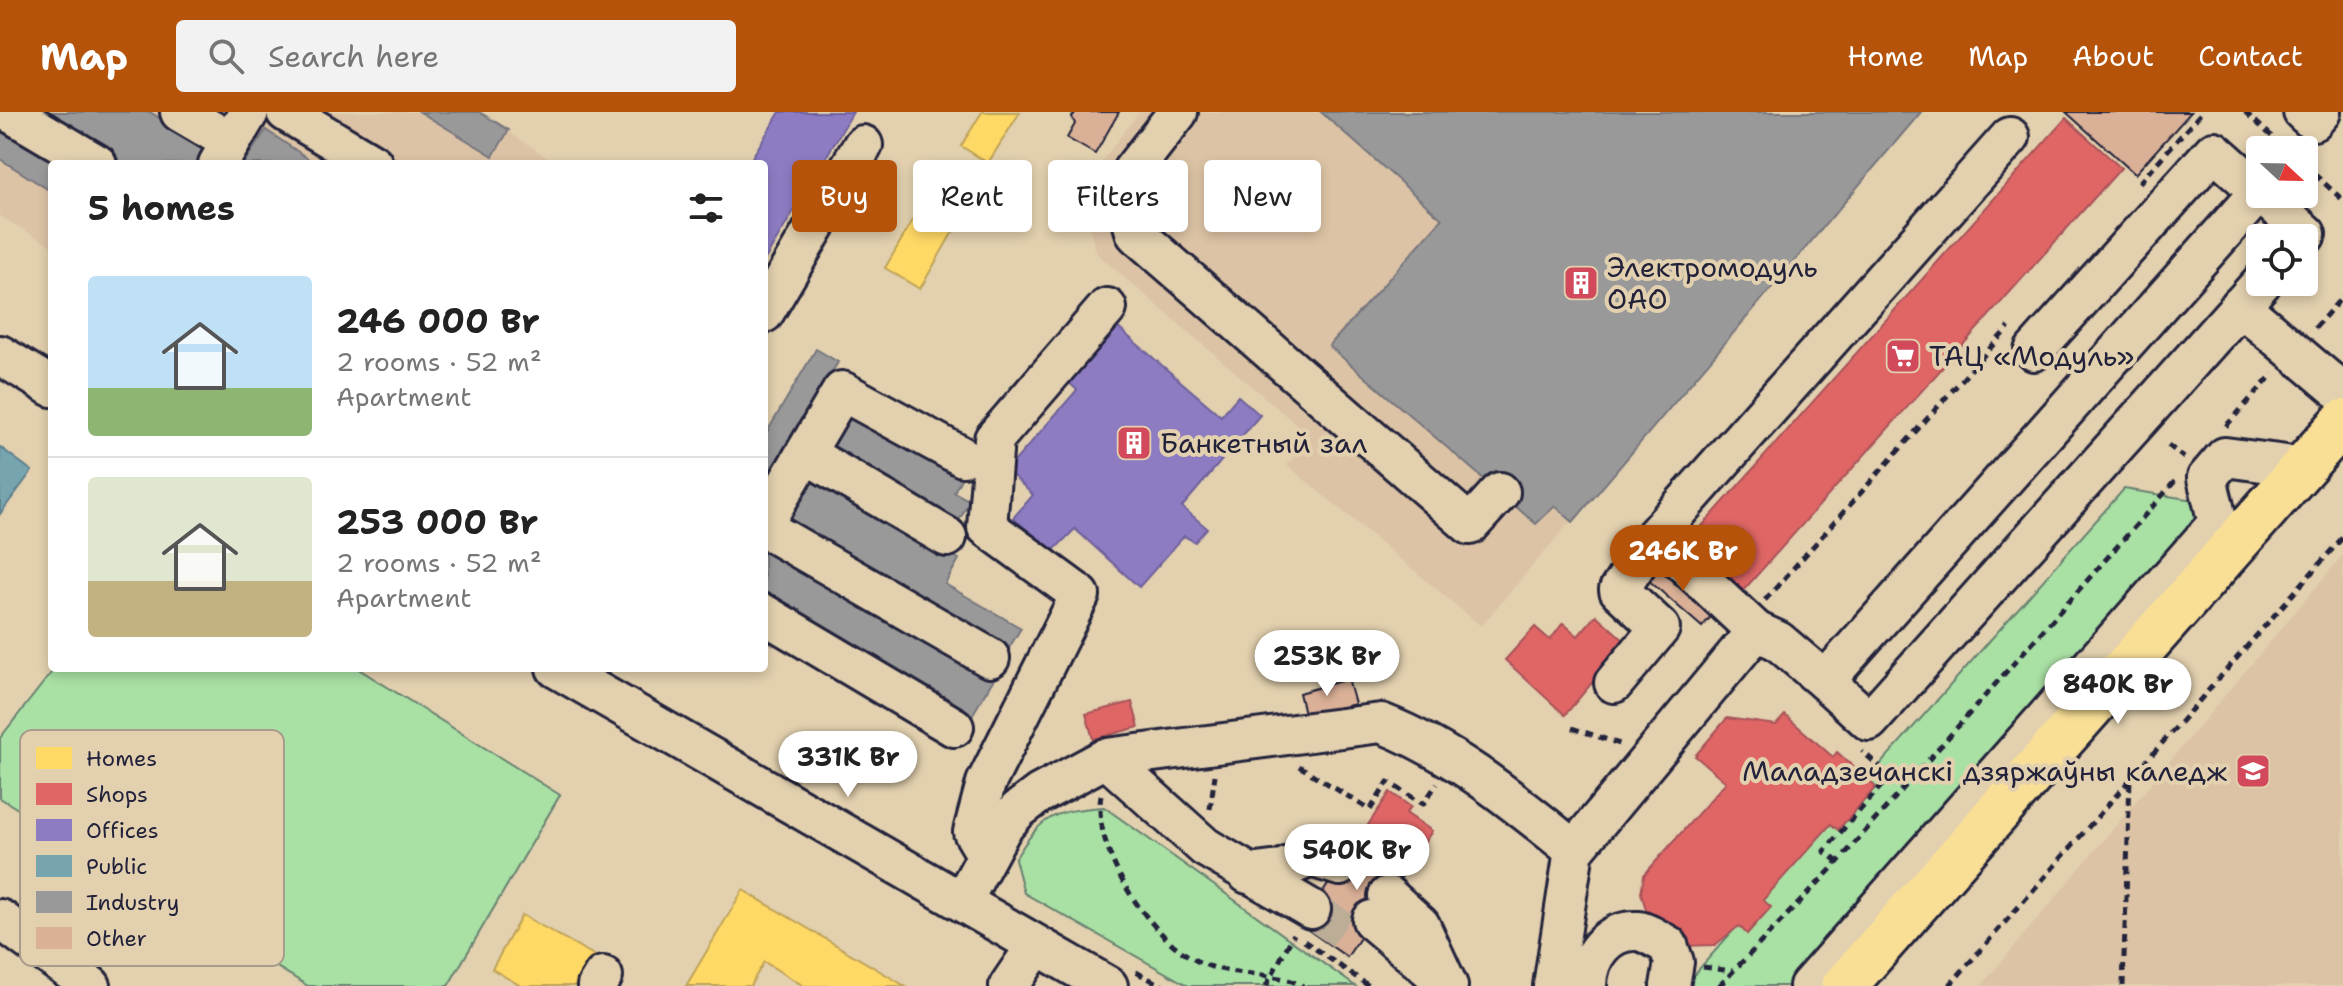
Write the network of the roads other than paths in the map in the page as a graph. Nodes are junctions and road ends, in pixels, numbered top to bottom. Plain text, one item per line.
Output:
1 (9, 112) edge
2 (180, 112) edge
3 (286, 112) edge
4 (1178, 112) edge
5 (2303, 112) edge
6 (2321, 112) edge
7 (2010, 137) dead end
8 (233, 139) edge
9 (863, 145) dead end
10 (90, 160) edge
11 (366, 160) edge
12 (2246, 180) edge
13 (2247, 208) edge
14 (2277, 208) edge
15 (2295, 224) edge
16 (2249, 296) edge
17 (2252, 296) edge
18 (768, 306) edge
19 (1107, 308) dead end
20 (2034, 351) dead end
21 (0, 355) edge
22 (48, 385) edge
23 (2343, 393) edge
24 (2343, 422) edge
25 (806, 454) junction
26 (963, 457) dead end
27 (2301, 467) junction
28 (1500, 492) dead end
29 (768, 519) edge
30 (768, 528) edge
31 (1655, 536) junction
32 (947, 537) dead end
33 (768, 616) edge
34 (1751, 626) junction
35 (990, 658) dead end
36 (564, 672) edge
37 (1825, 681) junction
38 (1614, 683) dead end
39 (954, 727) dead end
40 (1106, 758) junction
41 (1574, 850) junction
42 (986, 854) junction
43 (1305, 888) tunnel mouth
44 (963, 900) junction
45 (0, 919) edge
46 (20, 934) edge
47 (1036, 946) junction
48 (64, 966) edge
49 (1435, 985) edge
50 (91, 986) edge
51 (1009, 986) edge
52 (1108, 986) edge
53 (1553, 986) edge
54 (1587, 986) edge
55 (1670, 986) edge
56 (1809, 986) edge
57 (1844, 986) edge

1 - 10 street
2 - 8 street
3 - 11 street
4 - 28 street
5 - 6 street
7 - 31 street
9 - 18 street
12 - 20 street
13 - 37 street
14 - 15 street
16 - 37 street
17 - 23 street
19 - 42 street
21 - 22 street
24 - 27 main road
25 - 26 street
25 - 29 street
25 - 32 street
27 - 56 street
27 - 57 main road
30 - 35 street
31 - 34 street
31 - 38 street
33 - 39 street
34 - 37 street
34 - 41 street
36 - 44 street
40 - 41 street
40 - 42 street
40 - 43 street
41 - 53 street
42 - 44 street
44 - 47 street
45 - 46 street
47 - 51 street
47 - 52 street
48 - 50 street
49 - 49 street
54 - 55 street

